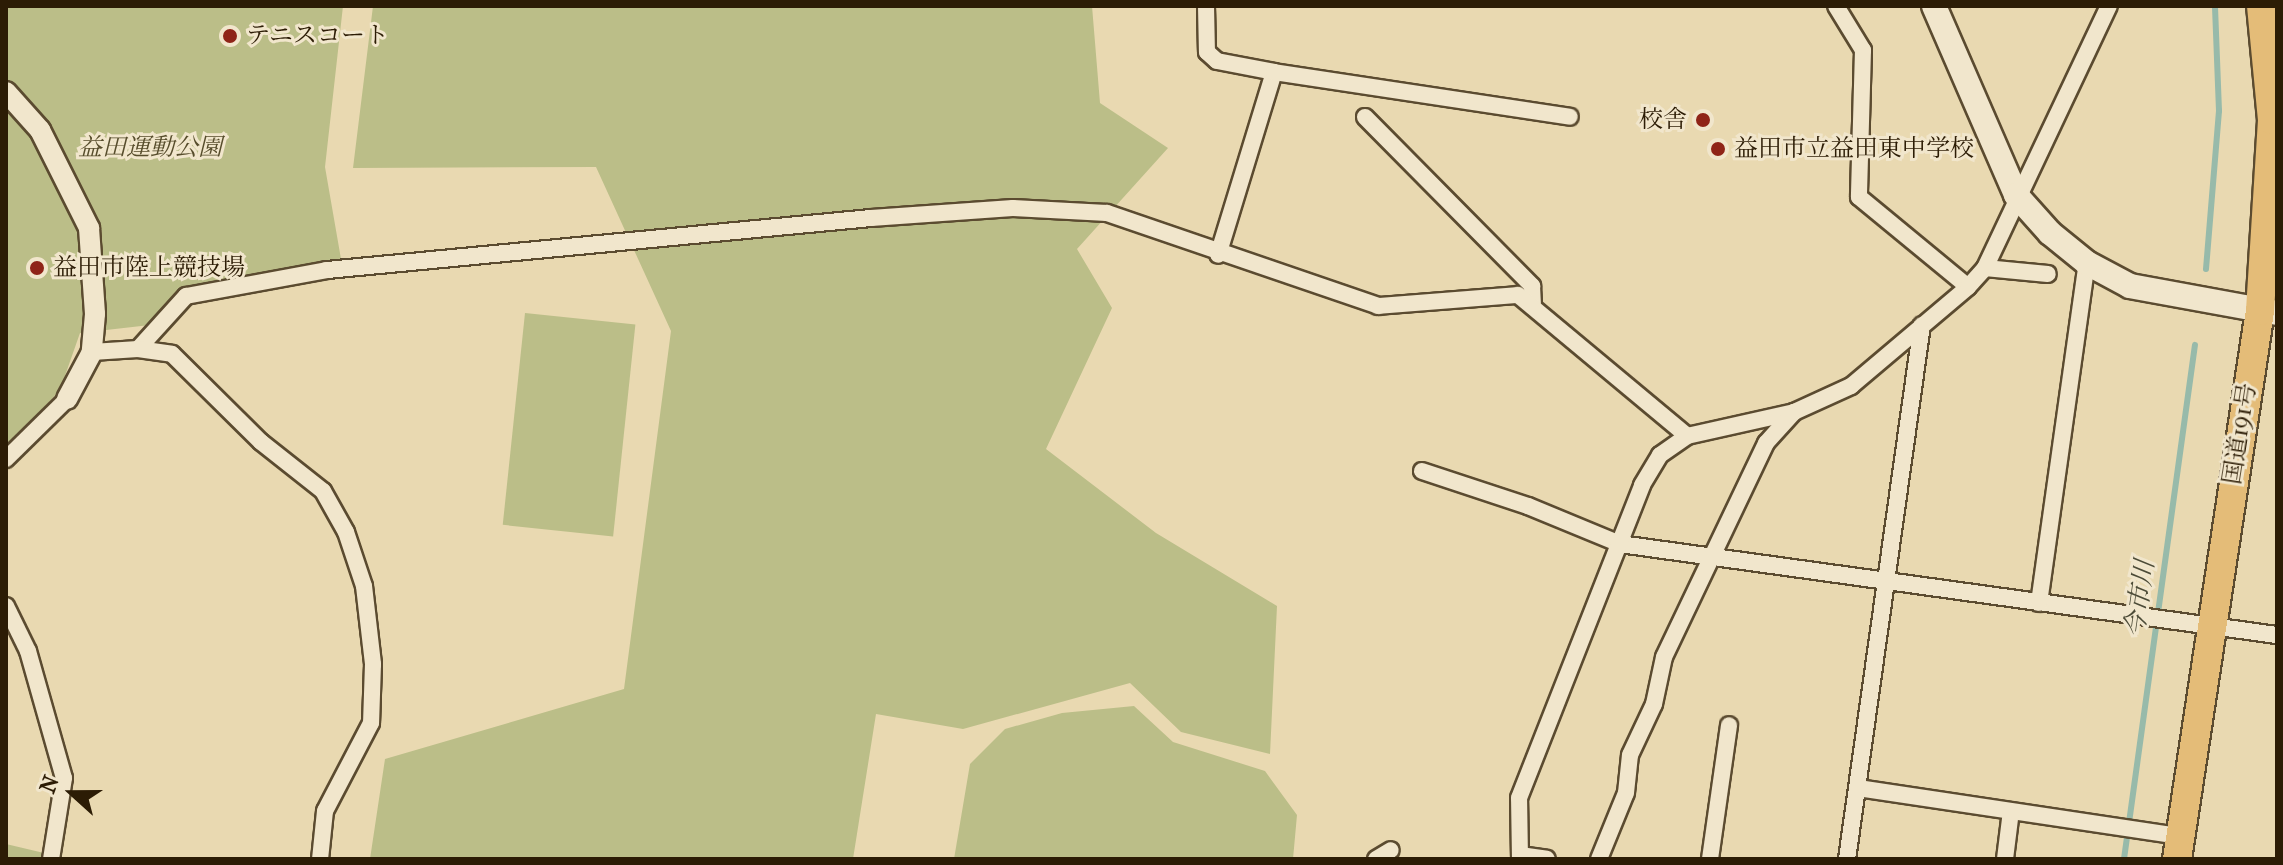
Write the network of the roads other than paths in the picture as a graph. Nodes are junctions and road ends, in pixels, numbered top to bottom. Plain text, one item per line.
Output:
1 (1206, 6) edge
2 (1836, 6) edge
3 (1934, 6) edge
4 (2109, 6) edge
5 (2261, 6) edge
6 (1274, 72) junction
7 (6, 92) edge
8 (1365, 117) dead end
9 (1570, 117) dead end
10 (2016, 195) junction
11 (1218, 255) junction
12 (2087, 263) junction
13 (1985, 268) junction
14 (2048, 274) dead end
15 (1968, 287) junction
16 (1533, 303) junction
17 (2269, 312) edge
18 (1922, 325) junction
19 (138, 349) junction
20 (92, 352) junction
21 (67, 399) joint
22 (1794, 412) junction
23 (1687, 436) junction
24 (6, 459) edge
25 (1422, 471) dead end
26 (1620, 544) junction
27 (1714, 557) junction
28 (1888, 578) junction
29 (2039, 603) junction
30 (6, 606) edge
31 (2209, 625) junction
32 (2277, 635) edge
33 (1729, 725) dead end
34 (1858, 788) junction
35 (2011, 811) junction
36 (2179, 848) edge
37 (1391, 850) dead end
38 (1520, 857) edge
39 (51, 859) edge
40 (320, 859) edge
41 (1376, 859) edge
42 (1547, 859) edge
43 (1599, 859) edge
44 (1710, 859) edge
45 (1847, 859) edge
46 (2005, 859) edge

1 - 6 street
2 - 15 street
3 - 10 main road
4 - 10 street
5 - 17 highway, 国道191号
6 - 9 street
6 - 11 street
7 - 20 street
8 - 16 street
10 - 12 main road
10 - 13 street
11 - 16 street
11 - 19 street
12 - 17 main road
12 - 29 street
13 - 14 street
13 - 15 street
15 - 18 street
16 - 23 street
17 - 31 highway, 国道191号
18 - 22 street
18 - 28 street
19 - 20 street
19 - 40 street
20 - 21 street
21 - 24 street
22 - 23 street
22 - 27 street
23 - 26 street
25 - 26 street
26 - 27 street
26 - 38 street
27 - 28 street
27 - 43 street
28 - 29 street
28 - 34 street
29 - 31 street
30 - 39 street
31 - 32 street
31 - 36 highway, 国道191号
33 - 44 street
34 - 35 street
34 - 45 street
35 - 36 street
35 - 46 street
37 - 41 street
38 - 42 street

